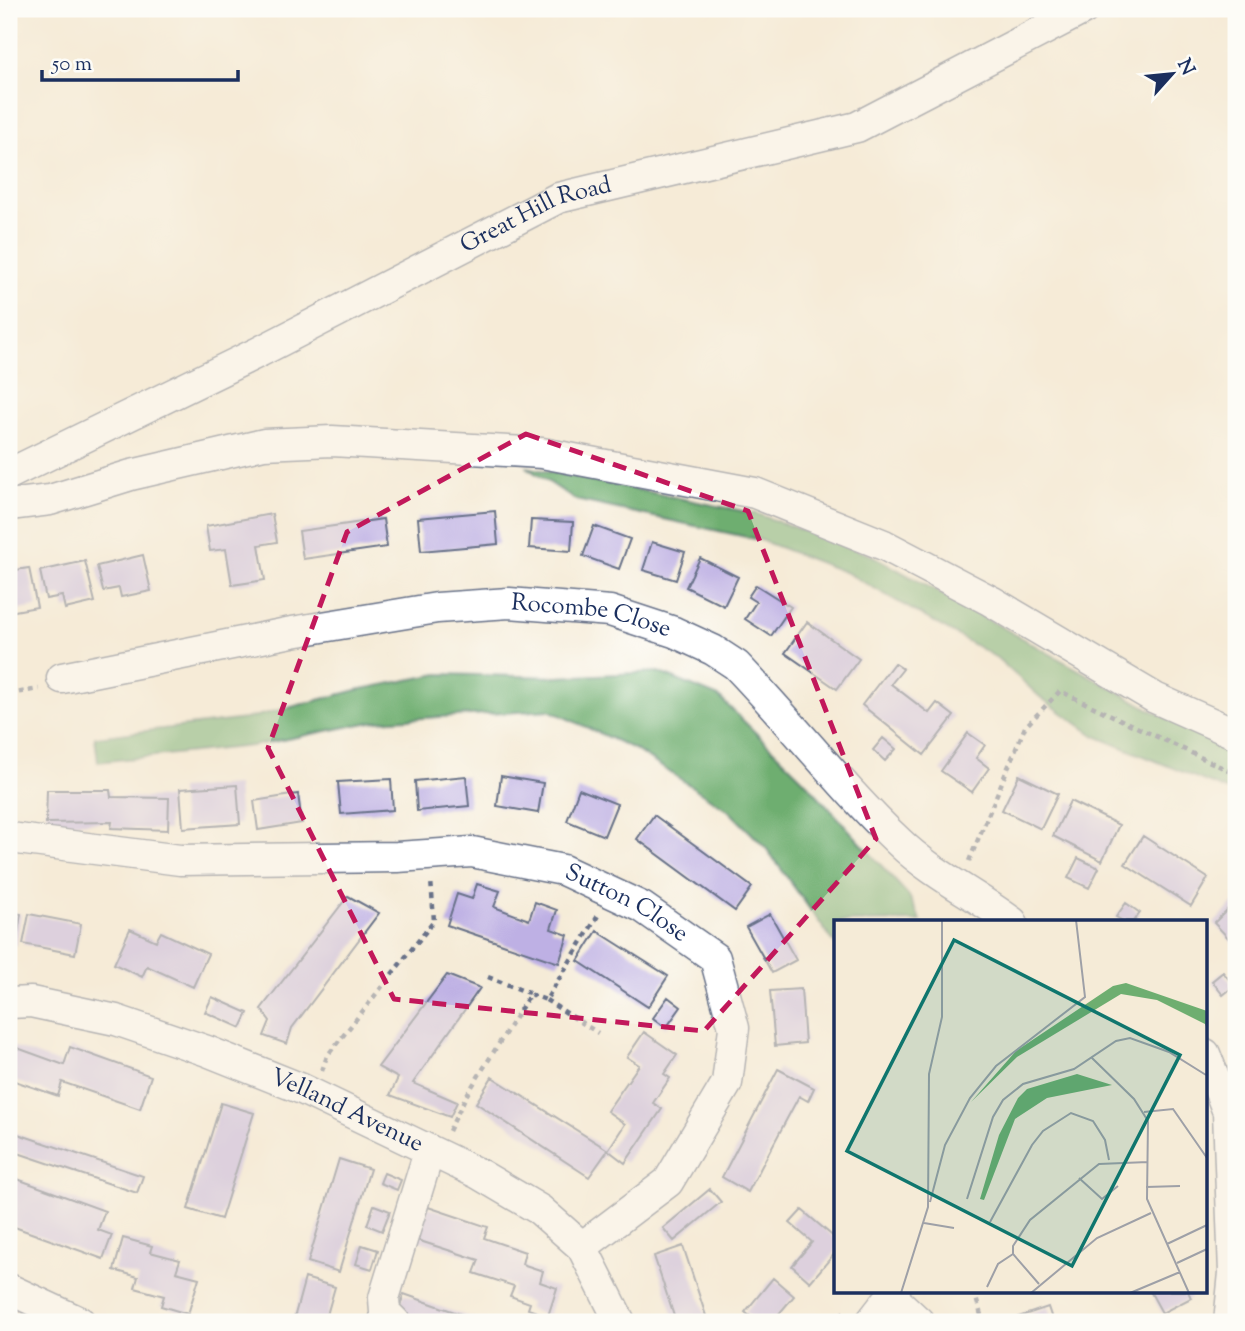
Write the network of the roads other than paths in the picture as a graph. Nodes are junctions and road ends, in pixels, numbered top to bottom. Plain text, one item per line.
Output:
1 (1084, 9) edge
2 (9, 474) edge
3 (9, 505) edge
4 (62, 678) dead end
5 (1236, 734) edge
6 (10, 838) edge
7 (1009, 920) edge
8 (9, 1003) edge
9 (1206, 1057) edge
10 (433, 1154) junction
11 (582, 1247) junction
12 (9, 1289) edge
13 (893, 1294) edge
14 (80, 1322) edge
15 (395, 1322) edge
16 (620, 1322) edge
17 (871, 1322) edge
18 (919, 1322) edge
19 (1229, 1322) edge

1 - 2 street, Great Hill Road
3 - 5 street
4 - 7 street, Rocombe Close
6 - 11 street, Sutton Close
8 - 10 street, Velland Avenue
9 - 19 street
10 - 11 street, Velland Avenue
10 - 15 street
11 - 16 street, Velland Avenue
12 - 14 street
13 - 17 street
13 - 18 street

